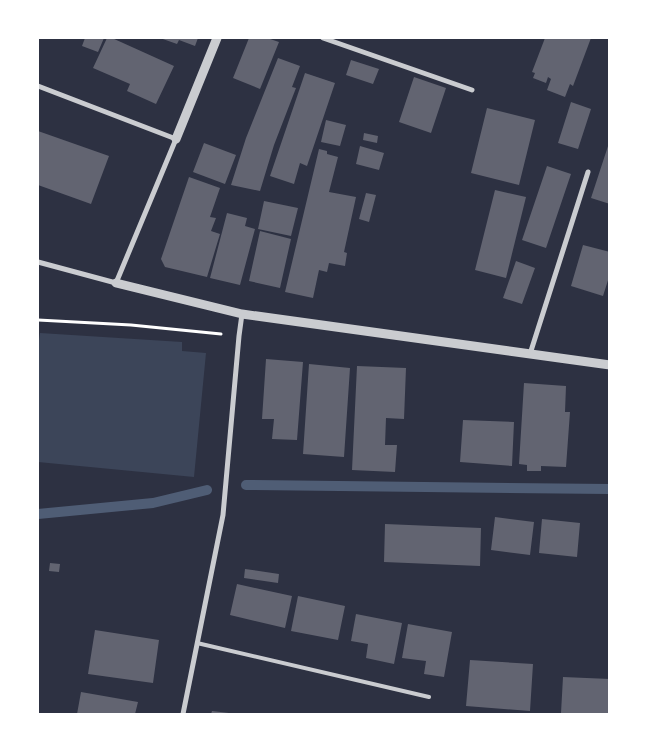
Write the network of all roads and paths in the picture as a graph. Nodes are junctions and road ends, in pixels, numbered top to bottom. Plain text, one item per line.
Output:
1 (217, 38) edge
2 (323, 38) edge
3 (38, 86) edge
4 (472, 90) dead end
5 (176, 139) junction
6 (588, 172) dead end
7 (38, 262) edge
8 (116, 282) junction
9 (242, 314) junction
10 (38, 320) edge
11 (239, 336) junction
12 (529, 355) junction
13 (610, 365) edge
14 (197, 643) junction
15 (429, 697) dead end
16 (183, 714) edge

1 - 5 street
2 - 4 street
3 - 5 street
5 - 8 street
6 - 12 street
7 - 8 street
8 - 9 street
9 - 11 street
9 - 12 street
10 - 11 path
11 - 14 street
12 - 13 street
14 - 15 lane
14 - 16 street

